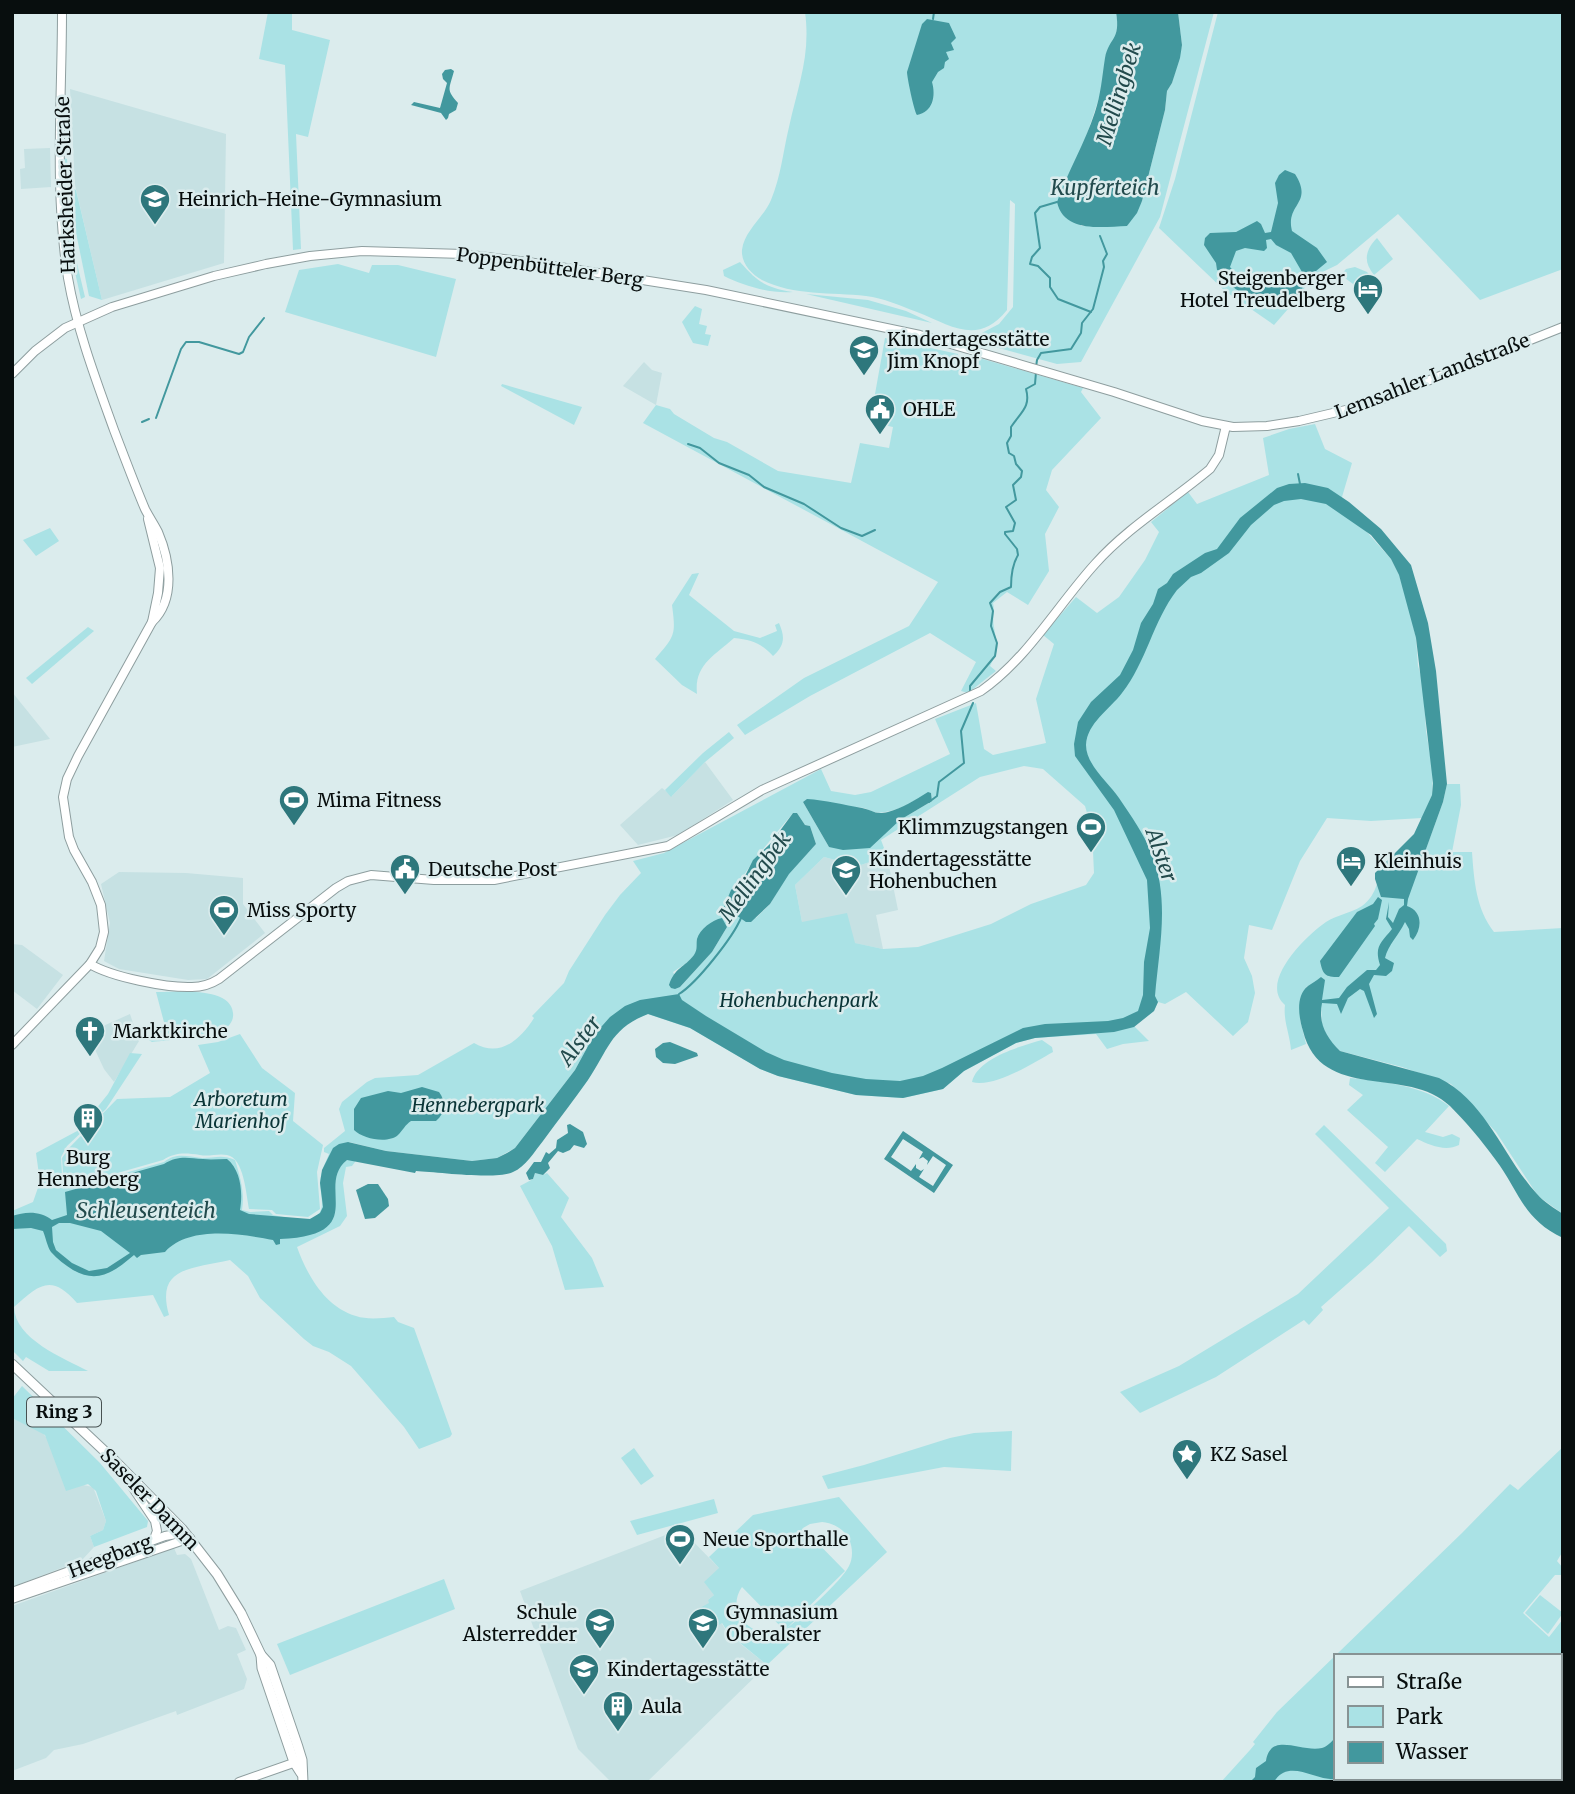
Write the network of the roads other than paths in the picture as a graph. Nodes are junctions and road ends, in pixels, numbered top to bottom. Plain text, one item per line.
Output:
1 (62, 12) edge
2 (78, 321) junction
3 (1563, 327) edge
4 (12, 374) edge
5 (1057, 375) joint
6 (1226, 426) junction
7 (90, 964) junction
8 (12, 1045) edge
9 (12, 1364) edge
10 (115, 1461) junction
11 (190, 1538) junction
12 (154, 1539) junction
13 (12, 1592) edge
14 (12, 1600) edge
15 (261, 1655) junction
16 (298, 1761) junction
17 (302, 1777) edge
18 (239, 1782) edge

1 - 2 main road, Harksheider Straße
2 - 4 main road, Poppenbütteler Berg
2 - 5 main road, Poppenbütteler Berg
2 - 7 main road, Harksheider Straße
3 - 6 main road, Lemsahler Landstraße
5 - 6 main road, Lemsahler Landstraße
6 - 7 main road
7 - 8 main road
9 - 10 main road, Saseler Damm / Ring 3
10 - 11 main road, Saseler Damm / Ring 3
10 - 12 main road
11 - 12 main road, Heegbarg
11 - 14 main road, Heegbarg
11 - 15 main road, Saseler Damm / Ring 3
12 - 13 main road, Heegbarg
15 - 16 main road, Saseler Damm / Ring 3
15 - 16 main road, Saseler Damm / Ring 3
16 - 17 main road, Saseler Damm / Ring 3
16 - 18 main road

